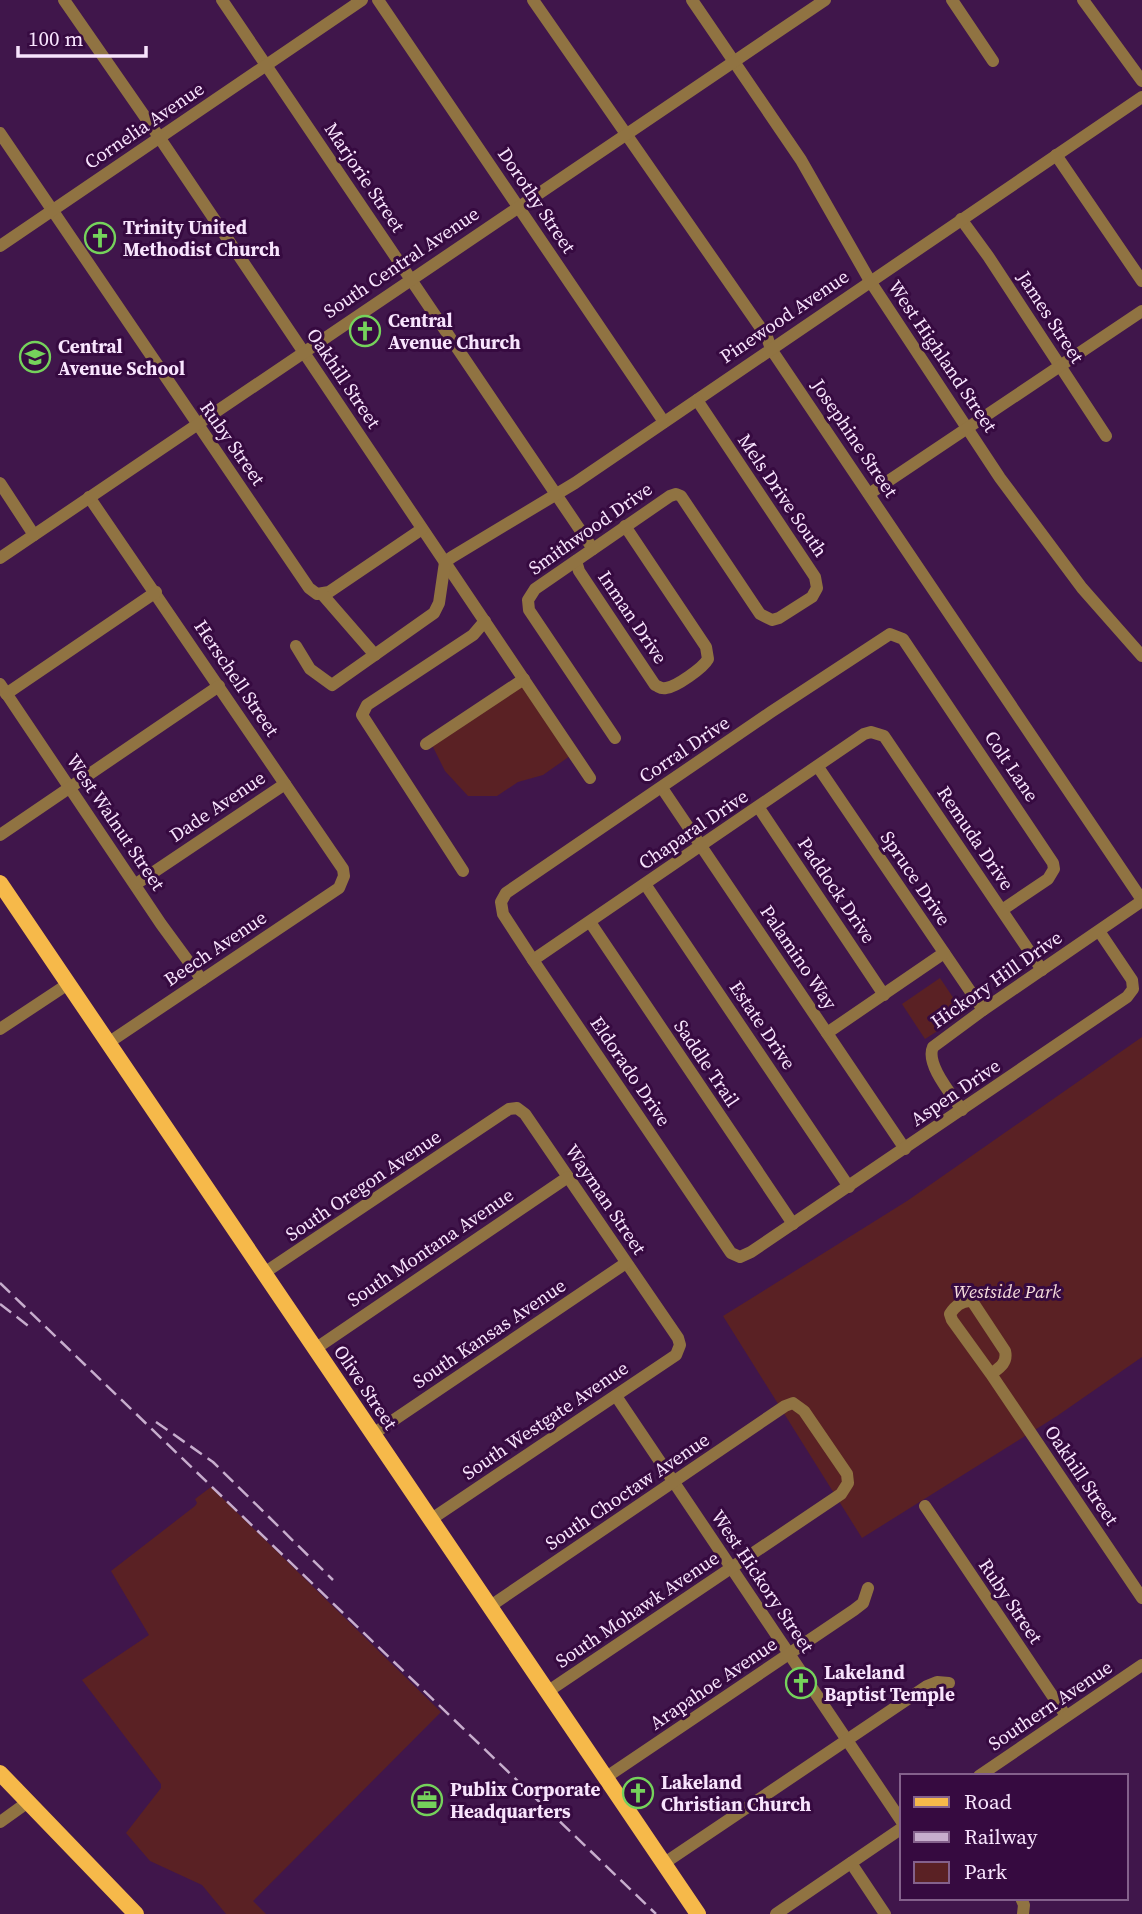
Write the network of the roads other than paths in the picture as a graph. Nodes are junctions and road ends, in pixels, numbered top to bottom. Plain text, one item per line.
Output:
1 (64, 0) edge
2 (222, 0) edge
3 (362, 0) edge
4 (378, 0) edge
5 (533, 0) edge
6 (692, 0) edge
7 (825, 0) edge
8 (953, 0) edge
9 (1083, 0) edge
10 (734, 61) junction
11 (993, 61) dead end
12 (267, 65) junction
13 (1142, 81) edge
14 (1142, 97) edge
15 (0, 133) edge
16 (625, 134) junction
17 (159, 137) junction
18 (1056, 155) junction
19 (517, 206) junction
20 (53, 210) junction
21 (961, 219) junction
22 (0, 246) edge
23 (410, 279) junction
24 (870, 281) junction
25 (1142, 281) edge
26 (1142, 311) edge
27 (771, 349) junction
28 (303, 352) junction
29 (1060, 366) junction
30 (697, 400) junction
31 (664, 422) junction
32 (197, 425) junction
33 (968, 426) junction
34 (1107, 436) dead end
35 (0, 483) edge
36 (676, 494) joint
37 (869, 494) junction
38 (556, 495) junction
39 (89, 497) junction
40 (625, 526) junction
41 (422, 529) junction
42 (34, 535) junction
43 (593, 549) junction
44 (0, 558) edge
45 (576, 561) junction
46 (445, 562) junction
47 (156, 592) junction
48 (323, 594) junction
49 (485, 621) junction
50 (893, 635) joint
51 (296, 646) dead end
52 (375, 655) junction
53 (1142, 656) edge
54 (524, 679) junction
55 (219, 686) junction
56 (3, 689) edge
57 (875, 732) joint
58 (615, 738) dead end
59 (426, 744) dead end
60 (818, 767) junction
61 (590, 778) dead end
62 (285, 784) junction
63 (70, 786) junction
64 (662, 788) junction
65 (759, 808) junction
66 (0, 835) edge
67 (701, 846) junction
68 (463, 871) dead end
69 (0, 883) edge
70 (342, 883) joint
71 (136, 884) junction
72 (645, 884) junction
73 (1142, 900) edge
74 (501, 902) joint
75 (1002, 910) junction
76 (590, 922) junction
77 (1099, 931) junction
78 (944, 953) junction
79 (533, 960) junction
80 (1042, 970) junction
81 (202, 980) junction
82 (68, 984) junction
83 (884, 995) junction
84 (983, 1010) junction
85 (0, 1030) edge
86 (827, 1033) junction
87 (108, 1044) junction
88 (962, 1110) junction
89 (482, 1127) joint
90 (905, 1149) junction
91 (568, 1177) junction
92 (849, 1187) junction
93 (793, 1224) junction
94 (737, 1256) joint
95 (626, 1263) junction
96 (264, 1273) junction
97 (315, 1349) junction
98 (679, 1349) joint
99 (991, 1374) junction
100 (615, 1396) junction
101 (373, 1434) junction
102 (673, 1482) junction
103 (841, 1492) joint
104 (925, 1506) dead end
105 (430, 1520) junction
106 (732, 1568) junction
107 (868, 1588) dead end
108 (1142, 1598) edge
109 (489, 1606) junction
110 (790, 1654) junction
111 (1142, 1665) edge
112 (948, 1683) dead end
113 (547, 1692) junction
114 (1066, 1716) junction
115 (847, 1741) junction
116 (0, 1773) edge
117 (982, 1774) edge
118 (605, 1779) junction
119 (28, 1802) junction
120 (900, 1819) edge
121 (0, 1822) edge
122 (900, 1829) edge
123 (851, 1863) junction
124 (663, 1864) junction
125 (136, 1914) edge
126 (698, 1914) edge
127 (776, 1914) edge
128 (885, 1914) edge

1 - 17 street, Oakhill Street
2 - 12 street, Marjorie Street
3 - 12 street, Cornelia Avenue
4 - 19 street, Dorothy Street
5 - 16 street, Josephine Street
6 - 10 street, West Highland Street
7 - 10 street, South Central Avenue
8 - 11 street
9 - 13 street
10 - 16 street, South Central Avenue
10 - 24 street, West Highland Street
12 - 17 street, Cornelia Avenue
12 - 23 street, Marjorie Street
14 - 18 street, Pinewood Avenue
15 - 20 street, Ruby Street
16 - 19 street, South Central Avenue
16 - 27 street, Josephine Street
17 - 20 street, Cornelia Avenue
17 - 28 street, Oakhill Street
18 - 21 street, Pinewood Avenue
18 - 25 street
19 - 23 street, South Central Avenue
19 - 31 street, Dorothy Street
20 - 22 street, Cornelia Avenue
20 - 32 street, Ruby Street
21 - 24 street, Pinewood Avenue
21 - 29 street, James Street
23 - 28 street, South Central Avenue
23 - 38 street, Marjorie Street
24 - 27 street, Pinewood Avenue
24 - 33 street, West Highland Street
26 - 29 street
27 - 30 street, Pinewood Avenue
27 - 37 street, Josephine Street
28 - 32 street, South Central Avenue
28 - 41 street, Oakhill Street
29 - 33 street
29 - 34 street, James Street
30 - 31 street, Pinewood Avenue
30 - 36 street, Mels Drive South
31 - 38 street, Pinewood Avenue
32 - 39 street, South Central Avenue
32 - 48 street, Ruby Street
33 - 37 street
33 - 53 street, West Highland Street
35 - 42 street
36 - 40 street, Smithwood Drive
37 - 73 street, Josephine Street
38 - 43 street, Marjorie Street
38 - 46 street, Pinewood Avenue
39 - 42 street, South Central Avenue
39 - 47 street, Herschell Street
40 - 43 street, Smithwood Drive
40 - 45 street, Inman Drive
41 - 46 street, Oakhill Street
41 - 48 street
42 - 44 street, South Central Avenue
43 - 45 street, Smithwood Drive
45 - 58 street, Smithwood Drive
46 - 49 street, Oakhill Street
46 - 52 street
47 - 55 street, Herschell Street
47 - 56 street
48 - 52 street, Ruby Street
49 - 54 street, Oakhill Street
49 - 68 street
50 - 64 street, Corral Drive
50 - 75 street, Colt Lane
51 - 52 street
54 - 59 street
54 - 61 street, Oakhill Street
55 - 62 street, Herschell Street
55 - 63 street
56 - 63 street, West Walnut Street
57 - 60 street, Chaparal Drive
57 - 75 street, Remuda Drive
60 - 65 street, Chaparal Drive
60 - 78 street, Spruce Drive
62 - 70 street, Herschell Street
62 - 71 street, Dade Avenue
63 - 66 street
63 - 71 street, West Walnut Street
64 - 67 street, Palamino Way
64 - 74 street, Corral Drive
65 - 67 street, Chaparal Drive
65 - 83 street, Paddock Drive
67 - 72 street, Chaparal Drive
67 - 86 street, Palamino Way
69 - 82 main road, Olive Street
70 - 81 street, Beech Avenue
71 - 81 street, West Walnut Street
72 - 76 street, Chaparal Drive
72 - 92 street, Estate Drive
73 - 77 street, Hickory Hill Drive
74 - 79 street, Eldorado Drive
75 - 80 street, Remuda Drive
76 - 79 street, Chaparal Drive
76 - 93 street, Saddle Trail
77 - 80 street, Hickory Hill Drive
77 - 88 street, Aspen Drive
78 - 83 street
78 - 84 street, Spruce Drive
79 - 94 street, Eldorado Drive
80 - 84 street, Hickory Hill Drive
81 - 87 street, Beech Avenue
82 - 85 street
82 - 87 main road, Olive Street
83 - 86 street
84 - 88 street, Hickory Hill Drive
86 - 90 street, Palamino Way
87 - 96 main road, Olive Street
88 - 90 street, Aspen Drive
89 - 91 street, Wayman Street
89 - 96 street, South Oregon Avenue
90 - 92 street, Aspen Drive
91 - 95 street, Wayman Street
91 - 97 street, South Montana Avenue
92 - 93 street, Aspen Drive
93 - 94 street, Aspen Drive
95 - 98 street, Wayman Street
95 - 101 street, South Kansas Avenue
96 - 97 main road, Olive Street
97 - 101 main road, Olive Street
98 - 100 street, South Westgate Avenue
99 - 99 street, Oakhill Street
99 - 108 street, Oakhill Street
100 - 102 street, West Hickory Street
100 - 105 street, South Westgate Avenue
101 - 105 main road, Olive Street
102 - 103 street, South Choctaw Avenue
102 - 106 street, West Hickory Street
102 - 109 street, South Choctaw Avenue
103 - 106 street, South Mohawk Avenue
104 - 114 street, Ruby Street
105 - 109 main road, Olive Street
106 - 110 street, West Hickory Street
106 - 113 street, South Mohawk Avenue
107 - 110 street, Arapahoe Avenue
109 - 113 main road, Olive Street
110 - 115 street, West Hickory Street
110 - 118 street, Arapahoe Avenue
111 - 114 street, Southern Avenue
112 - 115 street
113 - 118 main road, Olive Street
114 - 117 street, Southern Avenue
115 - 120 street, West Hickory Street
115 - 124 street
116 - 119 main road
118 - 124 main road, Olive Street
119 - 121 street
119 - 125 main road
122 - 123 street
123 - 127 street
123 - 128 street
124 - 126 main road, Olive Street

